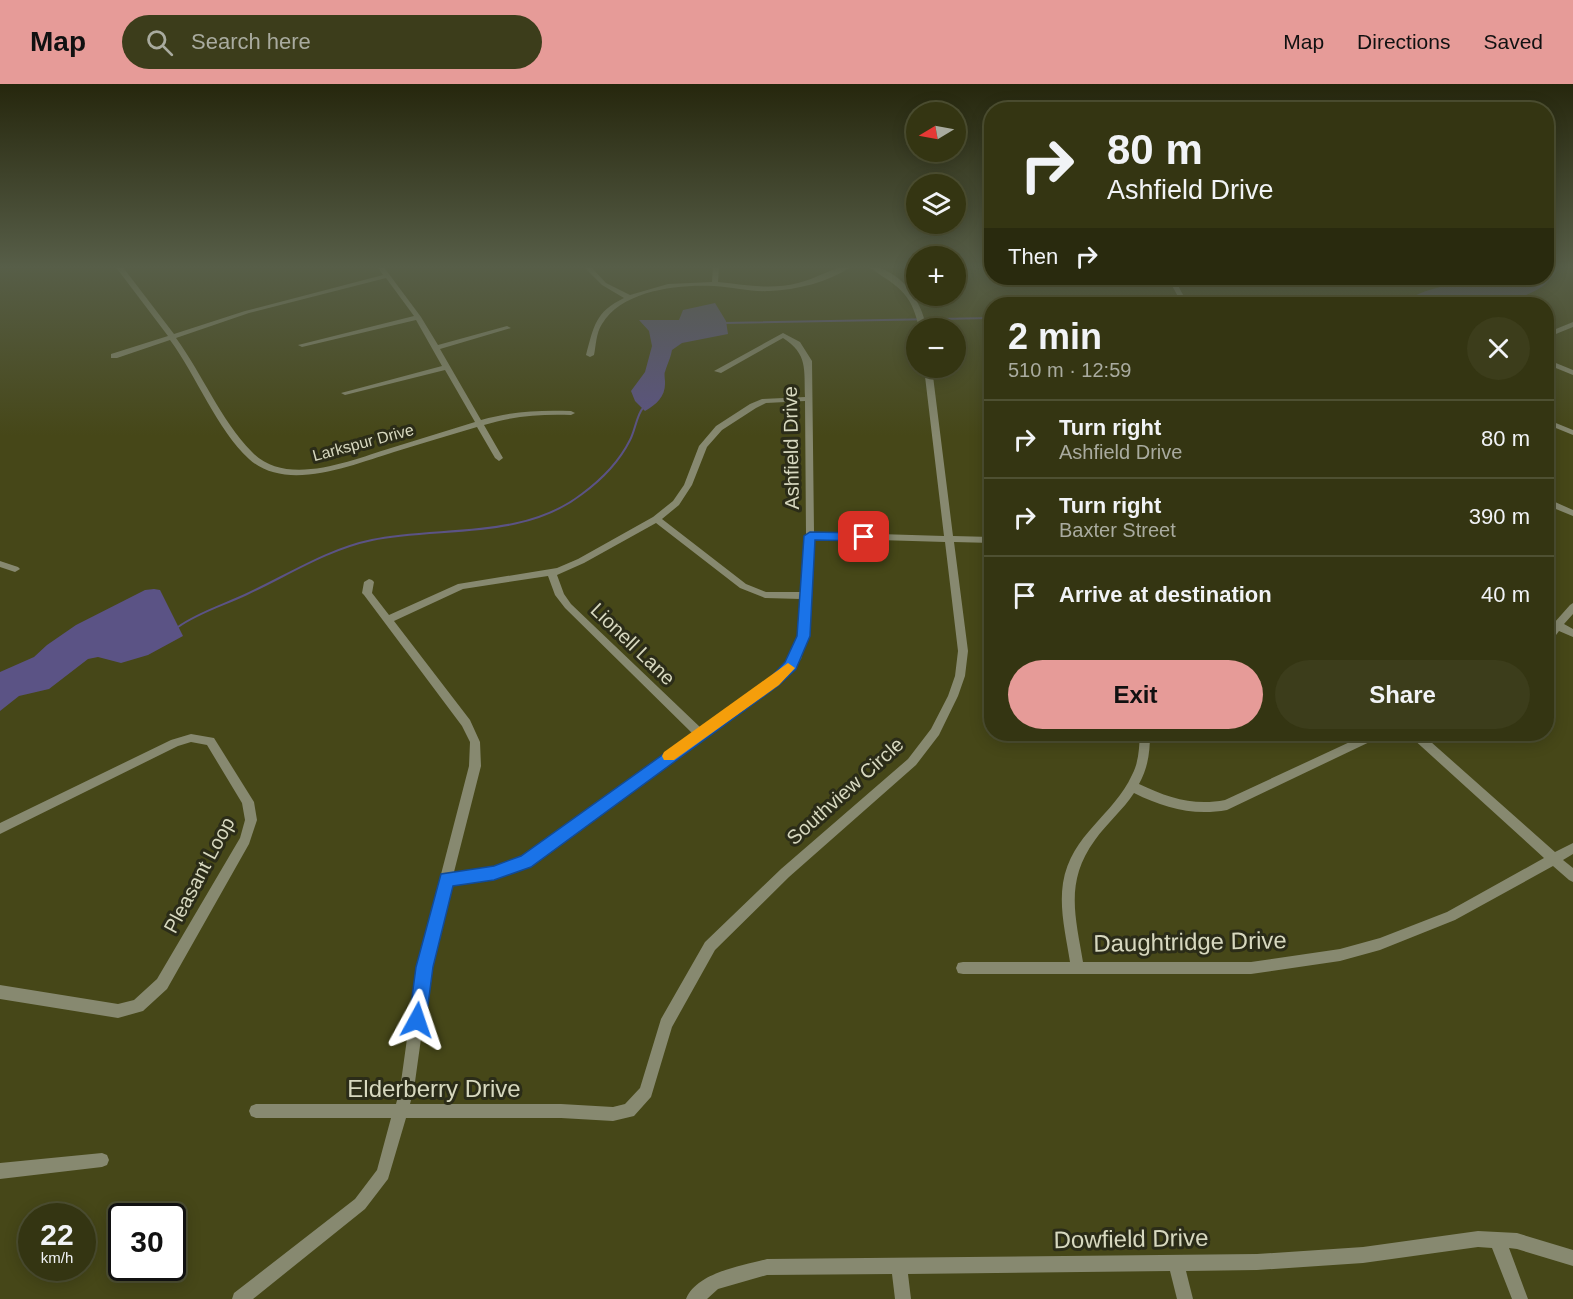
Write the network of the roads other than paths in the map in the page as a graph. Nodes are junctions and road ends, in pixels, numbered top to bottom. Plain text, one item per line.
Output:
1 (160, 323) edge
2 (215, 323) edge
3 (394, 323) edge
4 (421, 323) edge
5 (600, 323) edge
6 (1573, 324) edge
7 (507, 328) dead end
8 (1554, 332) edge
9 (171, 337) junction
10 (302, 345) dead end
11 (437, 348) junction
12 (590, 355) dead end
13 (114, 356) dead end
14 (1554, 365) edge
15 (447, 367) junction
16 (718, 371) dead end
17 (1573, 373) edge
18 (929, 378) edge
19 (345, 393) dead end
20 (808, 399) junction
21 (571, 412) dead end
22 (480, 424) junction
23 (1554, 425) edge
24 (1573, 433) edge
25 (499, 458) dead end
26 (1554, 505) edge
27 (1573, 513) edge
28 (656, 519) junction
29 (810, 536) junction
30 (950, 540) junction
31 (984, 540) edge
32 (0, 564) edge
33 (15, 569) dead end
34 (552, 573) junction
35 (369, 582) dead end
36 (805, 596) junction
37 (1573, 607) edge
38 (388, 620) junction
39 (1559, 626) junction
40 (1554, 631) edge
41 (1573, 633) edge
42 (700, 734) junction
43 (1145, 741) edge
44 (1361, 741) edge
45 (1423, 741) edge
46 (1134, 787) junction
47 (0, 829) edge
48 (1573, 848) edge
49 (1554, 859) junction
50 (1573, 876) edge
51 (447, 879) junction
52 (1077, 967) junction
53 (963, 968) dead end
54 (0, 992) edge
55 (256, 1111) dead end
56 (401, 1113) junction
57 (614, 1114) joint
58 (102, 1160) dead end
59 (0, 1171) edge
60 (1497, 1239) junction
61 (1573, 1258) edge
62 (1176, 1263) junction
63 (899, 1266) junction
64 (240, 1299) edge
65 (694, 1299) edge
66 (903, 1299) edge
67 (1185, 1299) edge
68 (1520, 1299) edge

1 - 9 street, Larkspur Drive
2 - 9 street
3 - 10 street
4 - 11 street
5 - 12 street
6 - 8 street
7 - 11 street
9 - 13 street
9 - 22 street, Larkspur Drive
11 - 15 street
14 - 17 street
15 - 19 street
15 - 22 street
16 - 20 street, Ashfield Drive
18 - 30 street, Southview Circle
20 - 28 street
20 - 29 street, Ashfield Drive
21 - 22 street, Larkspur Drive
22 - 25 street
23 - 24 street
26 - 27 street
28 - 34 street
28 - 36 street
29 - 30 street
29 - 36 street, Ashfield Drive
30 - 31 street
30 - 57 street, Southview Circle
32 - 33 street
34 - 38 street
34 - 42 street, Lionell Lane
35 - 38 street
36 - 42 street, Ashfield Drive
37 - 39 street
38 - 51 street
39 - 40 street
39 - 41 street
42 - 51 street, Ashfield Drive
43 - 46 street
44 - 46 street
45 - 49 street
46 - 52 street
47 - 54 street, Pleasant Loop
48 - 49 street, Daughtridge Drive
49 - 50 street
49 - 52 street, Daughtridge Drive
51 - 56 street
52 - 53 street, Daughtridge Drive
55 - 56 street, Elderberry Drive
56 - 57 street, Elderberry Drive
56 - 64 street
58 - 59 street
60 - 61 street, Dowfield Drive
60 - 62 street, Dowfield Drive
60 - 68 street
62 - 63 street, Dowfield Drive
62 - 67 street
63 - 65 street, Dowfield Drive
63 - 66 street

